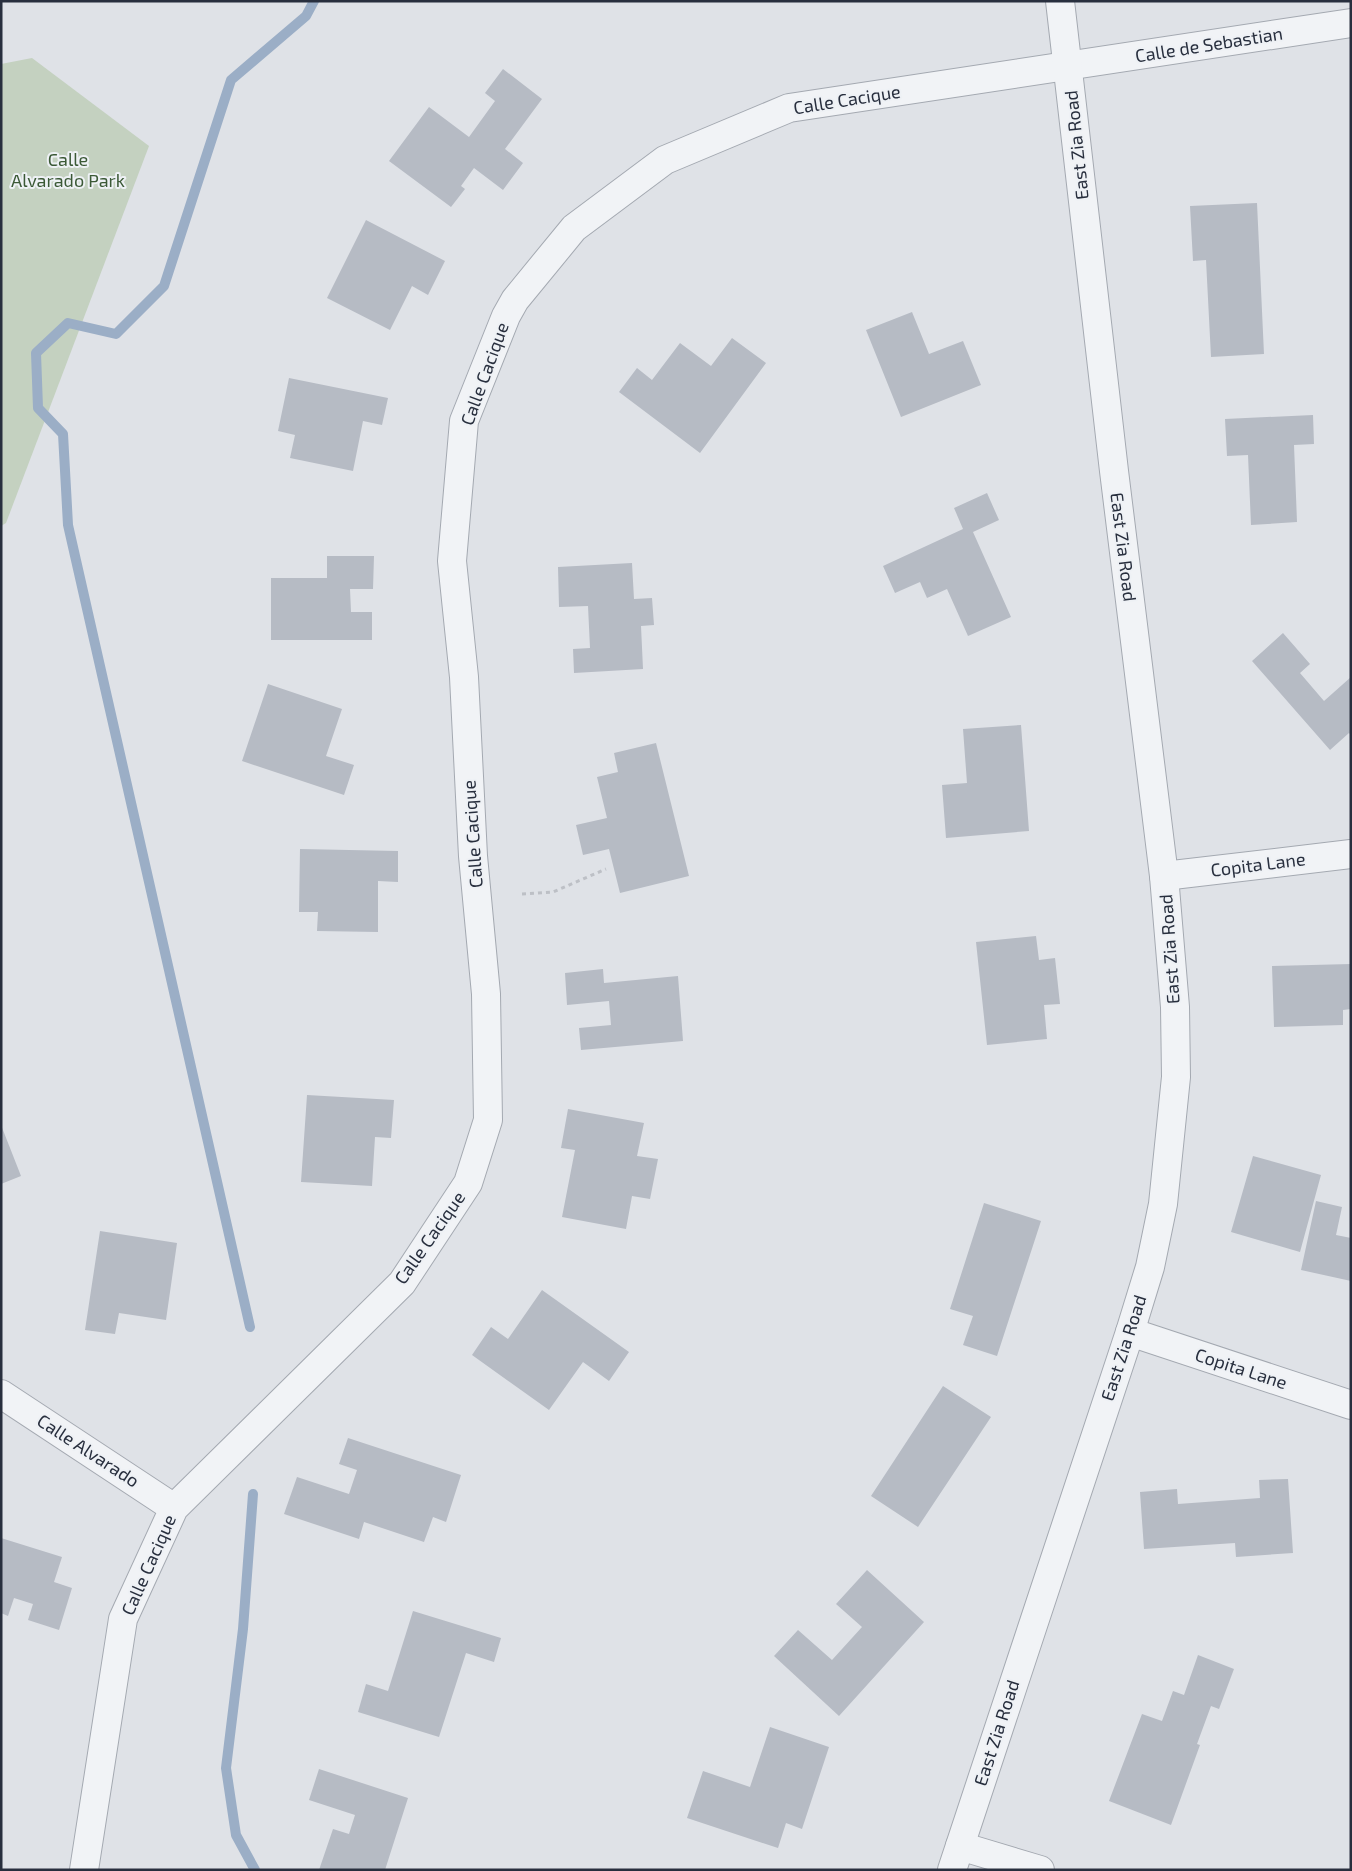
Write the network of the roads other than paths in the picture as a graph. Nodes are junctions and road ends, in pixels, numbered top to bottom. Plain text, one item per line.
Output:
1 (1060, 1) edge
2 (1342, 24) edge
3 (1068, 66) junction
4 (1351, 854) edge
5 (1164, 876) junction
6 (1130, 1332) junction
7 (1, 1394) edge
8 (1351, 1405) edge
9 (174, 1508) junction
10 (956, 1858) edge
11 (84, 1870) edge
12 (1040, 1870) edge

1 - 3 street, East Zia Road
2 - 3 street, Calle de Sebastian
3 - 5 street, East Zia Road
3 - 9 street, Calle Cacique
4 - 5 street, Copita Lane
5 - 6 street, East Zia Road
6 - 8 street, Copita Lane
6 - 10 street, East Zia Road
7 - 9 street, Calle Alvarado
9 - 11 street, Calle Cacique
10 - 12 street

